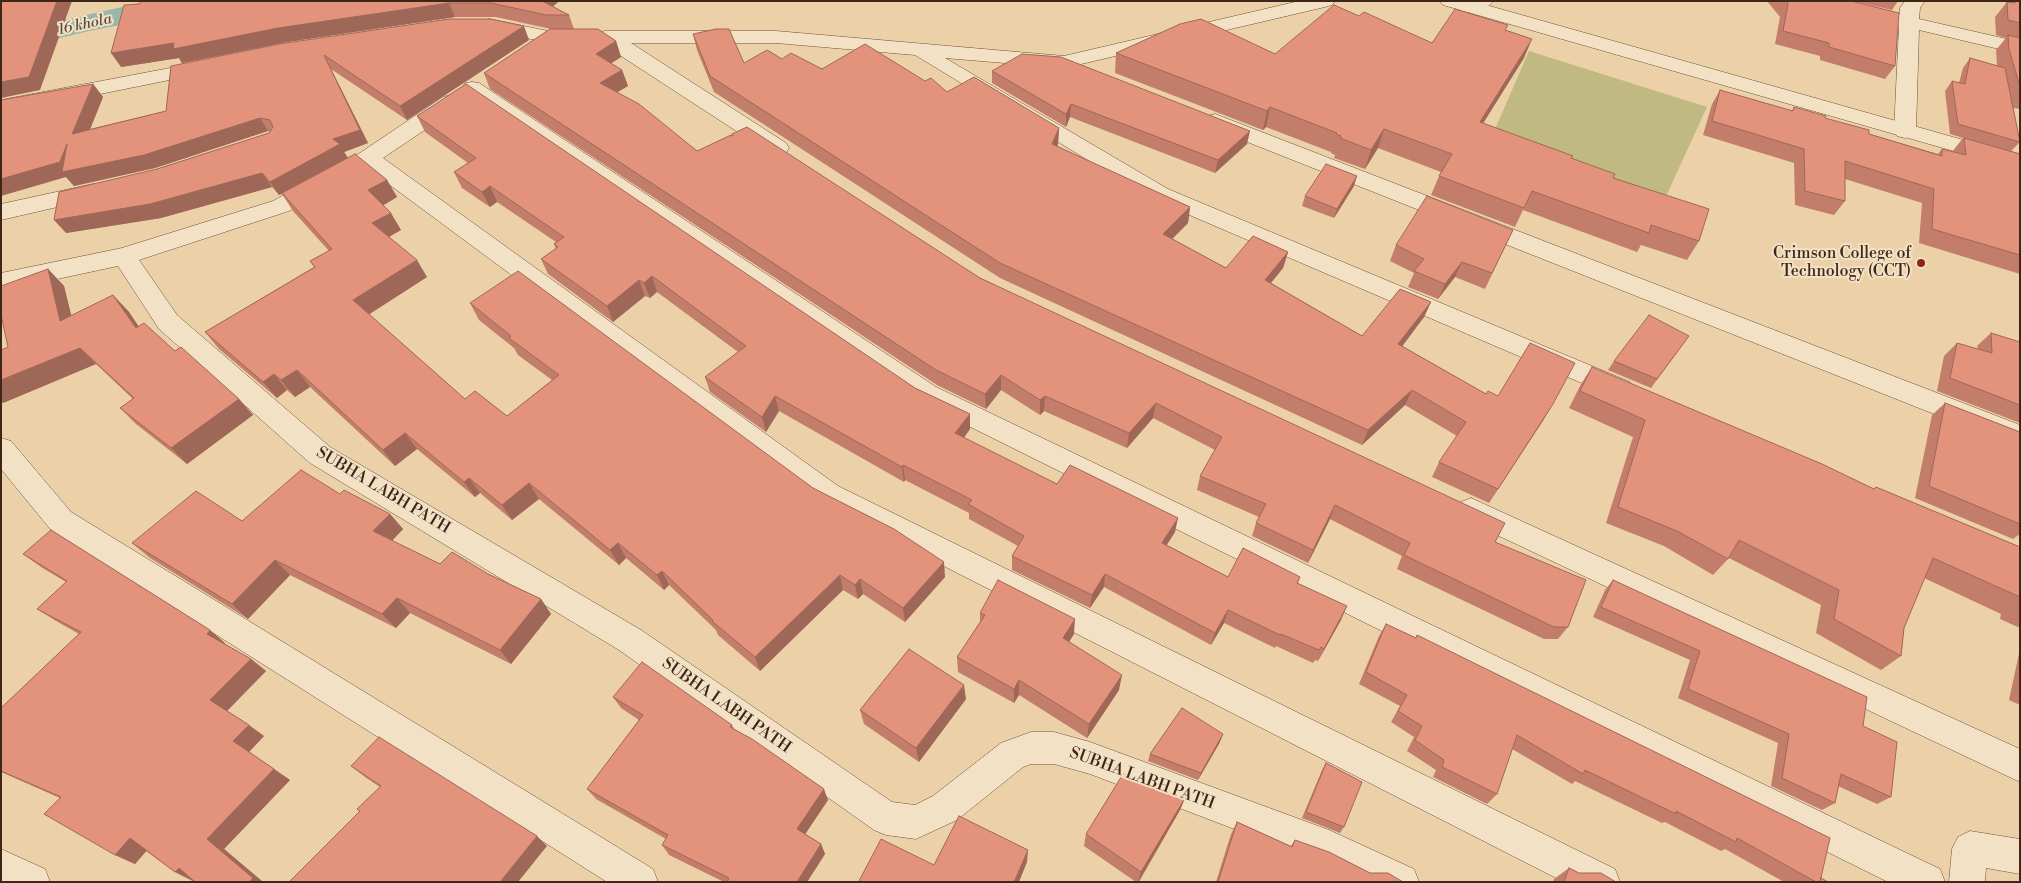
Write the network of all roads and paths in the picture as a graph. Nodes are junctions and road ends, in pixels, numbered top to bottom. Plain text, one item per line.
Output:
1 (1326, 1) edge
2 (1818, 1) edge
3 (1915, 1) edge
4 (1467, 3) edge
5 (1910, 22) junction
6 (471, 25) edge
7 (579, 37) junction
8 (2020, 48) edge
9 (919, 50) junction
10 (527, 52) edge
11 (231, 62) edge
12 (1064, 62) junction
13 (1101, 76) edge
14 (1, 107) edge
15 (1194, 113) edge
16 (1905, 130) junction
17 (368, 158) junction
18 (799, 161) edge
19 (2020, 163) edge
20 (114, 187) edge
21 (1, 212) edge
22 (124, 256) junction
23 (1, 282) edge
24 (1645, 399) edge
25 (2020, 437) edge
26 (1, 449) edge
27 (1451, 500) edge
28 (2020, 766) edge
29 (2020, 857) edge
30 (1, 867) edge
31 (32, 882) edge
32 (640, 882) edge
33 (1401, 882) edge
34 (1602, 882) edge
35 (1927, 882) edge
36 (1967, 882) edge

1 - 12 street
2 - 5 street
3 - 5 street
4 - 16 street
5 - 8 street
5 - 16 street
6 - 7 street
7 - 9 street
7 - 10 street
7 - 18 street
9 - 12 street
9 - 24 street
11 - 14 street
12 - 13 street
15 - 25 street
16 - 19 street
17 - 22 street
17 - 34 street
17 - 35 street
20 - 21 street
22 - 23 street
22 - 33 street, SUBHA LABH PATH
26 - 32 street
27 - 28 street
29 - 36 street
30 - 31 street

